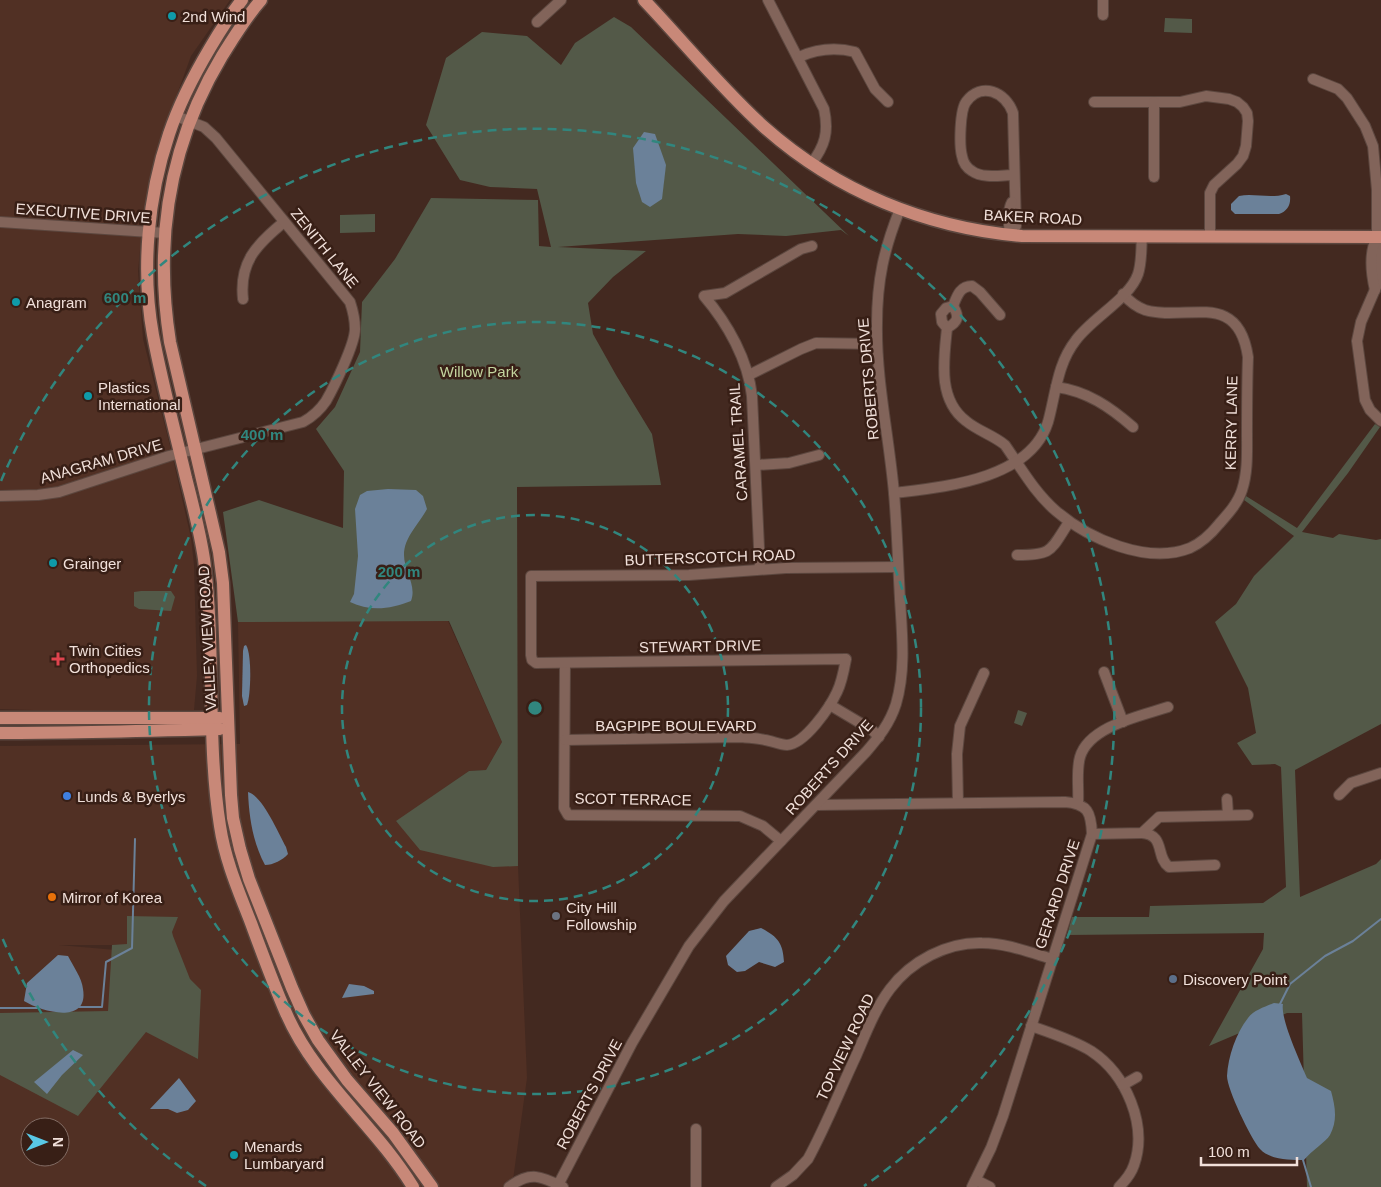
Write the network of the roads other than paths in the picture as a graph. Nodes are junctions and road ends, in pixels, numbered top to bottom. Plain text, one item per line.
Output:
1 (242, 0) edge
2 (261, 0) edge
3 (561, 0) edge
4 (644, 0) edge
5 (768, 0) edge
6 (1103, 0) edge
7 (1103, 15) dead end
8 (538, 22) dead end
9 (799, 57) junction
10 (1313, 79) dead end
11 (888, 102) dead end
12 (1094, 102) dead end
13 (1154, 102) junction
14 (176, 116) junction
15 (189, 121) junction
16 (1377, 145) edge
17 (811, 164) junction
18 (1014, 175) junction
19 (1154, 177) dead end
20 (900, 210) junction
21 (0, 222) edge
22 (284, 222) junction
23 (150, 232) junction
24 (165, 233) junction
25 (1010, 235) junction
26 (1142, 236) junction
27 (1210, 237) junction
28 (1379, 237) edge
29 (812, 246) dead end
30 (1123, 294) junction
31 (243, 298) dead end
32 (953, 306) junction
33 (1000, 314) dead end
34 (947, 328) junction
35 (877, 344) junction
36 (749, 375) junction
37 (1056, 387) junction
38 (1381, 421) edge
39 (1133, 427) dead end
40 (196, 450) junction
41 (180, 454) junction
42 (819, 455) dead end
43 (1015, 461) junction
44 (756, 465) junction
45 (894, 493) junction
46 (0, 496) edge
47 (1069, 522) junction
48 (1017, 556) dead end
49 (894, 567) junction
50 (760, 569) junction
51 (531, 576) joint
52 (565, 664) junction
53 (1104, 672) dead end
54 (984, 673) dead end
55 (830, 705) junction
56 (1168, 708) dead end
57 (0, 718) edge
58 (1122, 722) junction
59 (228, 723) junction
60 (212, 724) junction
61 (0, 733) edge
62 (879, 737) junction
63 (565, 740) junction
64 (1381, 772) edge
65 (1340, 794) dead end
66 (1228, 799) dead end
67 (958, 802) junction
68 (1078, 803) junction
69 (817, 805) junction
70 (1228, 815) junction
71 (1248, 815) dead end
72 (1142, 833) junction
73 (1092, 834) junction
74 (781, 841) junction
75 (1215, 865) dead end
76 (1052, 959) junction
77 (1031, 1026) junction
78 (1137, 1076) dead end
79 (1123, 1085) junction
80 (696, 1129) dead end
81 (974, 1184) edge
82 (560, 1186) edge
83 (413, 1187) edge
84 (432, 1187) edge
85 (509, 1187) edge
86 (696, 1187) edge
87 (776, 1187) edge
88 (990, 1187) edge
89 (1119, 1187) edge

1 - 14 main road, VALLEY VIEW ROAD
2 - 15 main road, VALLEY VIEW ROAD
3 - 8 street
4 - 17 main road, BAKER ROAD
5 - 9 street
6 - 7 street
9 - 11 street
9 - 17 street
10 - 16 street
12 - 13 street
13 - 19 street
13 - 27 street
14 - 15 street, ZENITH LANE
14 - 23 main road, VALLEY VIEW ROAD
15 - 22 street, ZENITH LANE
15 - 24 main road, VALLEY VIEW ROAD
16 - 28 street
17 - 20 main road, BAKER ROAD
18 - 18 street
18 - 25 street
20 - 25 main road, BAKER ROAD
20 - 35 street, ROBERTS DRIVE
21 - 23 street, EXECUTIVE DRIVE
22 - 31 street
22 - 40 street, ZENITH LANE
23 - 24 street, EXECUTIVE DRIVE
23 - 41 main road, VALLEY VIEW ROAD
24 - 40 main road, VALLEY VIEW ROAD
25 - 26 main road, BAKER ROAD
26 - 27 main road, BAKER ROAD
26 - 30 street
27 - 28 main road, BAKER ROAD
28 - 38 street
29 - 36 street, CARAMEL TRAIL
30 - 37 street
30 - 47 street, KERRY LANE
32 - 33 street, KERRY LANE
32 - 34 street, KERRY LANE
32 - 34 street, KERRY LANE
34 - 43 street, KERRY LANE
35 - 36 street
35 - 45 street, ROBERTS DRIVE
36 - 44 street, CARAMEL TRAIL
37 - 39 street
37 - 43 street
40 - 41 street, ZENITH LANE
40 - 59 main road, VALLEY VIEW ROAD
41 - 46 street, ANAGRAM DRIVE
41 - 60 main road, VALLEY VIEW ROAD
42 - 44 street
43 - 45 street
43 - 47 street, KERRY LANE
44 - 50 street, CARAMEL TRAIL
45 - 49 street, ROBERTS DRIVE
47 - 48 street
49 - 50 street, BUTTERSCOTCH ROAD
49 - 62 street, ROBERTS DRIVE
50 - 51 street, BUTTERSCOTCH ROAD
51 - 52 street, STEWART DRIVE
52 - 55 street, STEWART DRIVE
52 - 63 street, SCOT TERRACE
53 - 58 street
54 - 67 street
55 - 62 street
55 - 63 street, BAGPIPE BOULEVARD
56 - 58 street
57 - 60 main road
58 - 68 street
59 - 60 main road
59 - 84 main road, VALLEY VIEW ROAD
60 - 61 main road
60 - 83 main road, VALLEY VIEW ROAD
62 - 69 street, ROBERTS DRIVE
63 - 74 street, SCOT TERRACE
64 - 65 street
66 - 70 street
67 - 68 street
67 - 69 street
68 - 73 street, GERARD DRIVE
69 - 74 street, ROBERTS DRIVE
70 - 71 street
70 - 72 street
72 - 73 street
72 - 75 street
73 - 76 street, GERARD DRIVE
74 - 82 street, ROBERTS DRIVE
76 - 77 street, GERARD DRIVE
76 - 87 street, TOPVIEW ROAD
77 - 79 street
77 - 81 street, GERARD DRIVE
78 - 79 street
79 - 89 street
80 - 86 street
81 - 88 street
82 - 85 street

